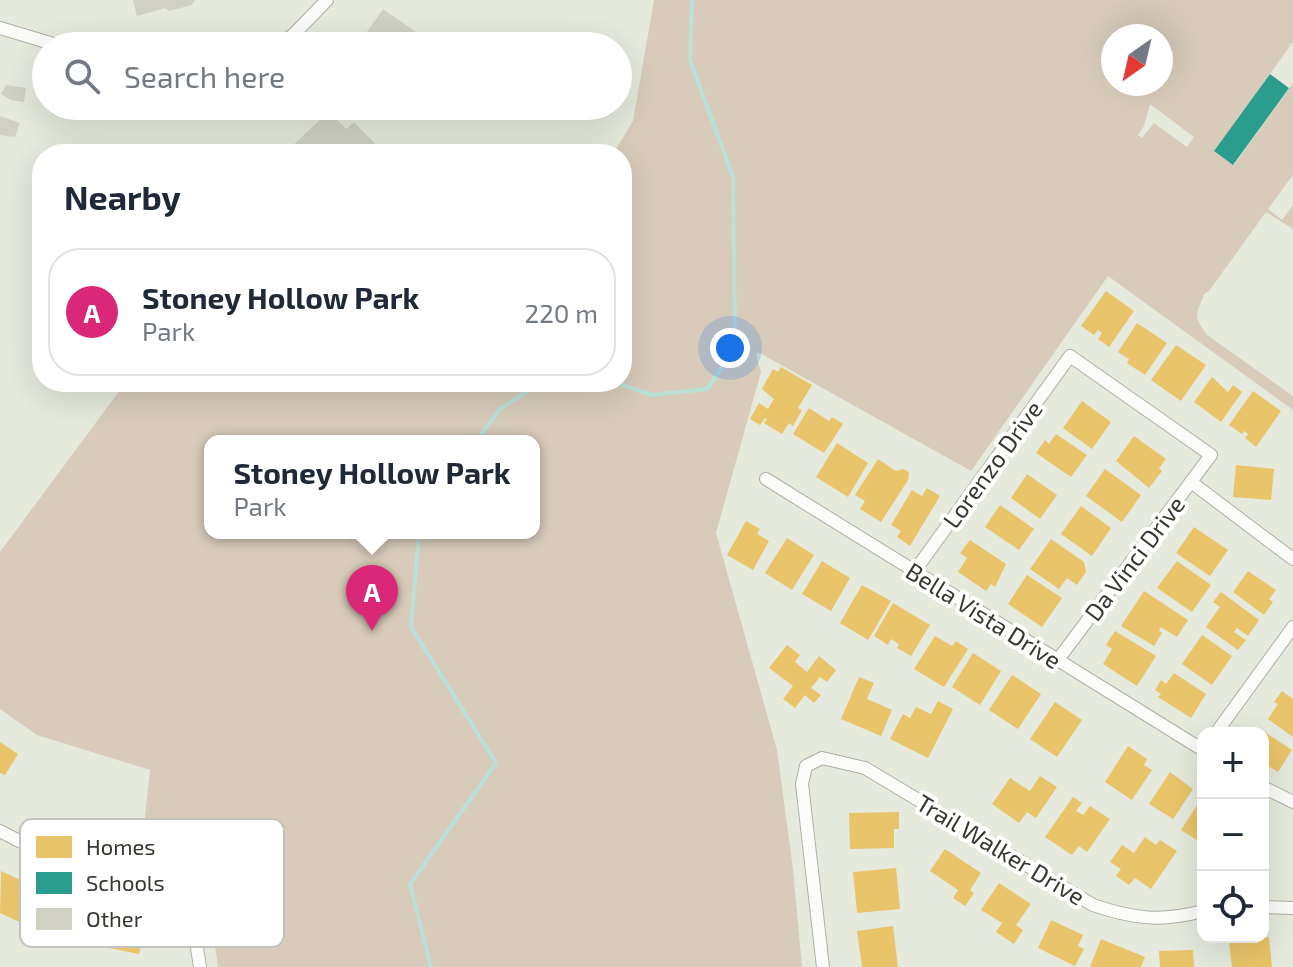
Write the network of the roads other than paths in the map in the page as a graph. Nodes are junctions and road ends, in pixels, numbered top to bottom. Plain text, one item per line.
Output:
1 (327, 0) edge
2 (0, 28) edge
3 (296, 32) edge
4 (32, 38) edge
5 (1211, 455) joint
6 (766, 479) dead end
7 (1191, 482) junction
8 (1293, 559) edge
9 (914, 572) junction
10 (1293, 627) edge
11 (1057, 661) junction
12 (1220, 727) edge
13 (1197, 746) edge
14 (1269, 790) edge
15 (1293, 802) edge
16 (0, 831) edge
17 (20, 841) edge
18 (1269, 907) edge
19 (1293, 908) edge
20 (1197, 912) edge
21 (197, 947) edge
22 (200, 967) edge
23 (823, 967) edge

1 - 3 street
2 - 4 street
5 - 7 street, Da Vinci Drive
5 - 9 street, Lorenzo Drive
6 - 9 street, Bella Vista Drive
7 - 8 street
7 - 11 street, Da Vinci Drive
9 - 11 street, Bella Vista Drive
10 - 12 street
11 - 13 street, Bella Vista Drive
14 - 15 street
16 - 17 street
18 - 19 street
20 - 23 street, Trail Walker Drive
21 - 22 street

